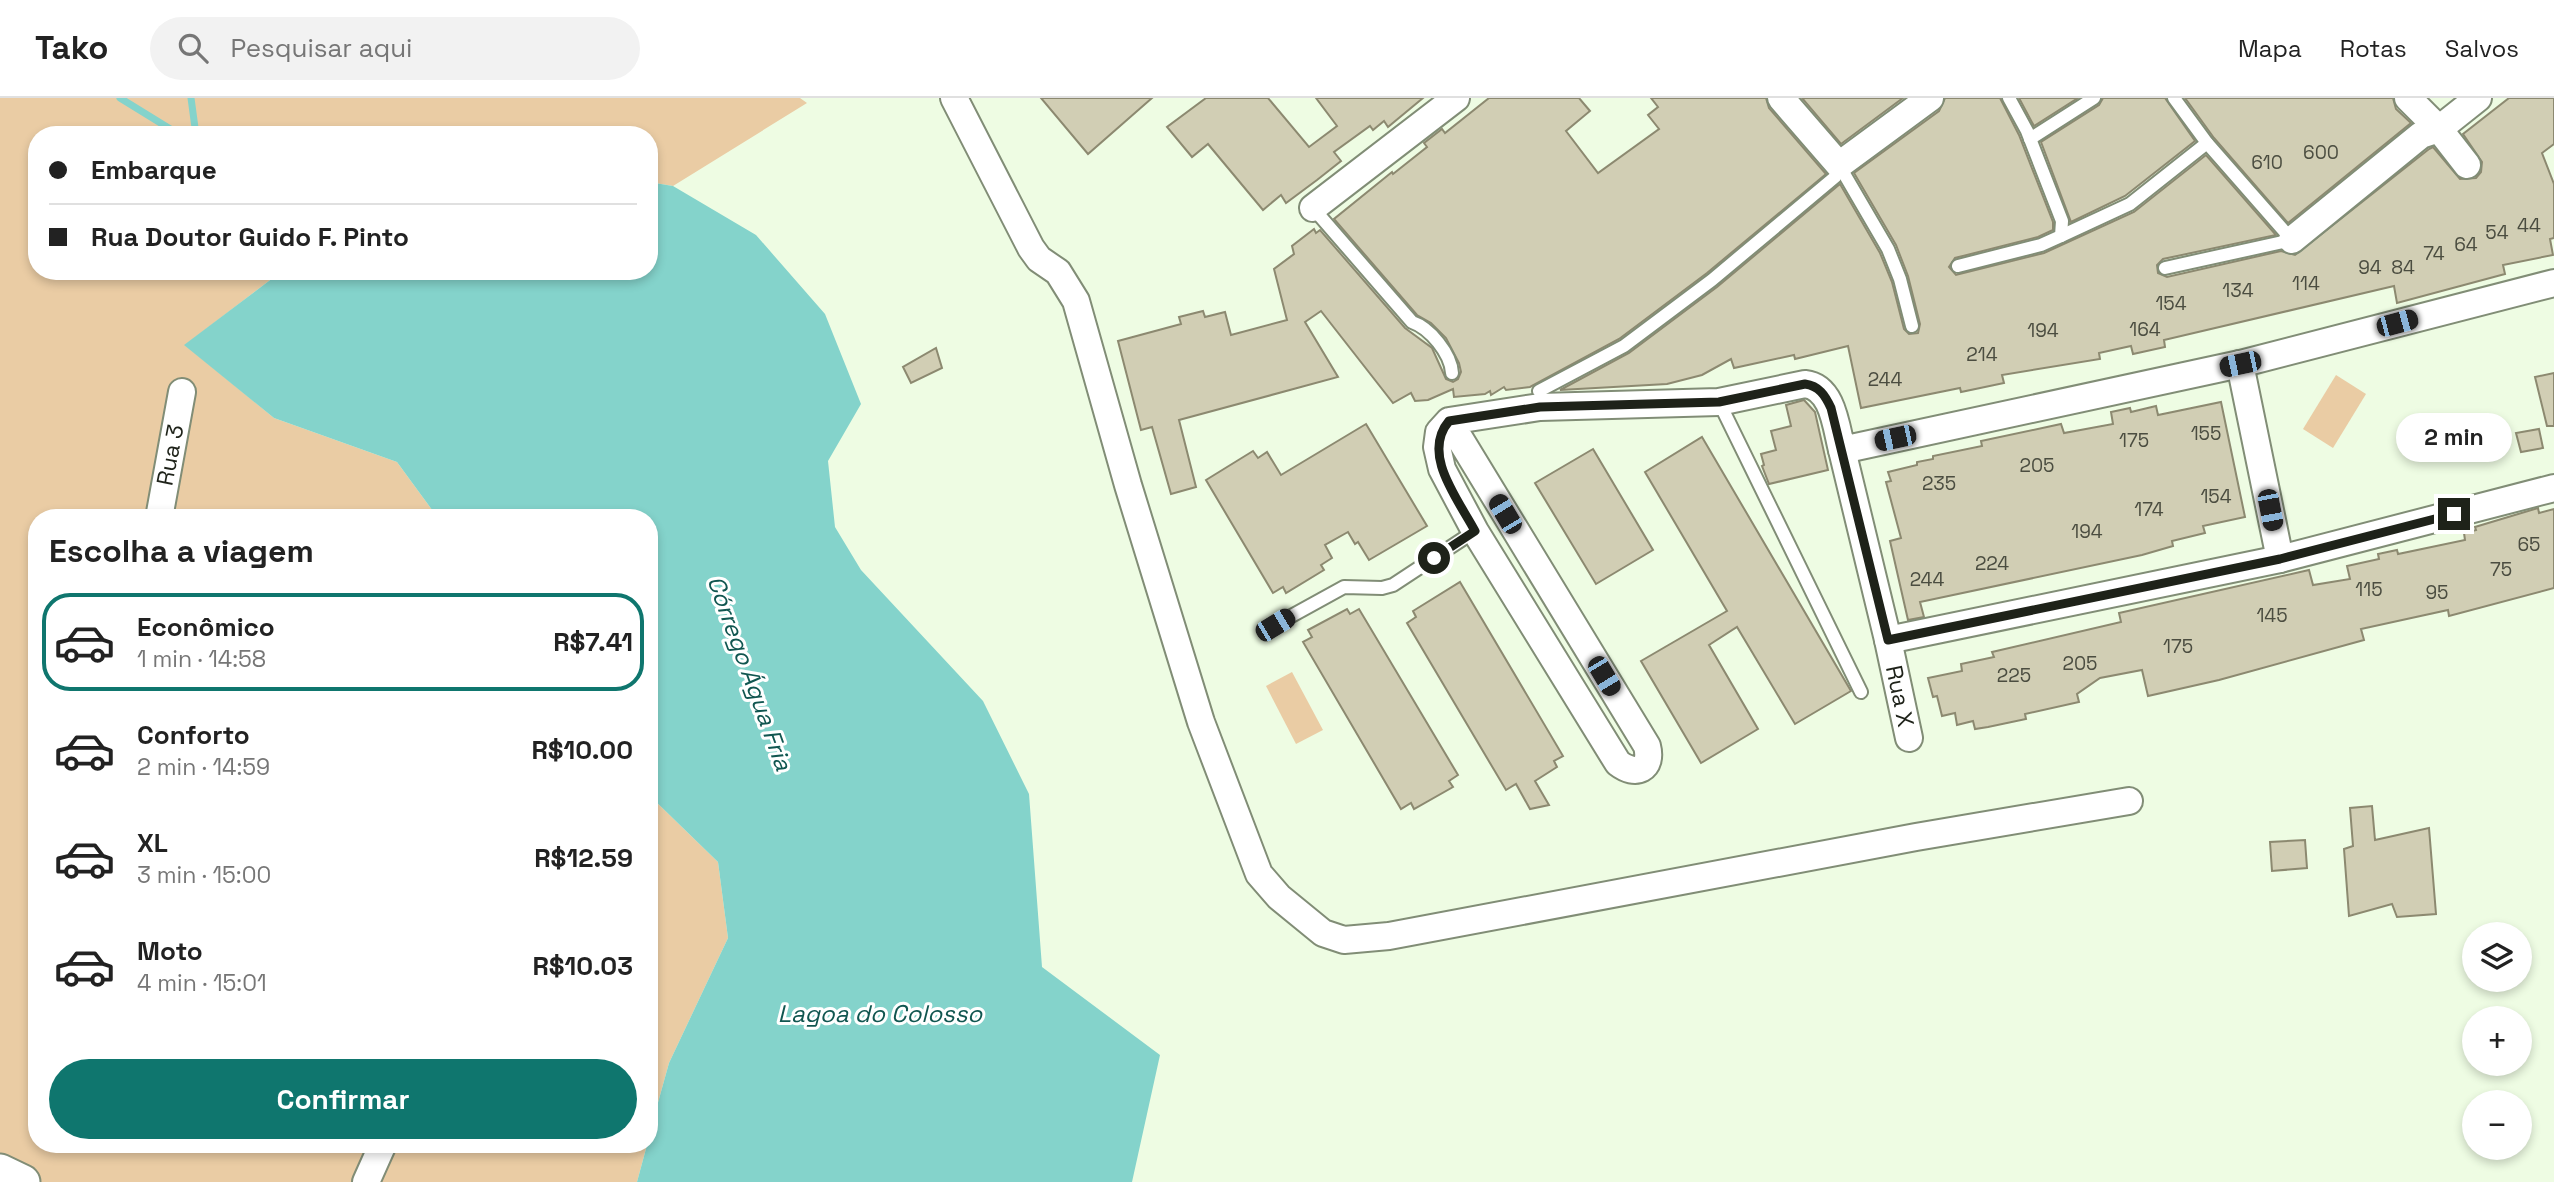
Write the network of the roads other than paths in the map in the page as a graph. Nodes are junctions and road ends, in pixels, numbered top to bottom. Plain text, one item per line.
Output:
1 (954, 98) edge
2 (1456, 98) edge
3 (1782, 98) edge
4 (1930, 98) edge
5 (2009, 98) edge
6 (2094, 98) edge
7 (2174, 98) edge
8 (2409, 98) edge
9 (2478, 98) edge
10 (2440, 129) junction
11 (2030, 139) junction
12 (2207, 143) junction
13 (1839, 165) junction
14 (2468, 165) dead end
15 (1313, 208) joint
16 (2061, 236) junction
17 (2292, 240) junction
18 (1958, 266) dead end
19 (2165, 268) dead end
20 (2554, 283) edge
21 (1912, 326) dead end
22 (2240, 364) junction
23 (1452, 373) dead end
24 (182, 392) dead end
25 (1540, 399) junction
26 (1719, 402) junction
27 (1449, 421) junction
28 (1842, 450) junction
29 (2554, 488) edge
30 (161, 509) edge
31 (1475, 531) junction
32 (2280, 559) junction
33 (1275, 625) dead end
34 (1888, 640) junction
35 (1861, 692) dead end
36 (1909, 738) dead end
37 (2129, 801) dead end
38 (379, 1153) edge
39 (0, 1171) edge
40 (23, 1182) edge
41 (366, 1182) edge

1 - 37 street
2 - 15 street
3 - 13 street
4 - 13 street
5 - 11 lane
6 - 11 lane
7 - 12 lane
8 - 10 street
9 - 10 street
10 - 14 street
10 - 17 street
11 - 16 lane
12 - 16 lane
12 - 17 lane
13 - 21 lane
13 - 25 lane
15 - 23 lane
16 - 18 lane
17 - 19 lane
20 - 22 street
22 - 28 street
22 - 32 street
24 - 30 street, Rua 3
25 - 26 street
25 - 27 street
26 - 28 street, Rua X
26 - 35 lane
27 - 31 street
27 - 31 street
28 - 34 street, Rua X
29 - 32 street
31 - 33 lane
32 - 34 street
34 - 36 street, Rua X
38 - 41 street
39 - 40 street

